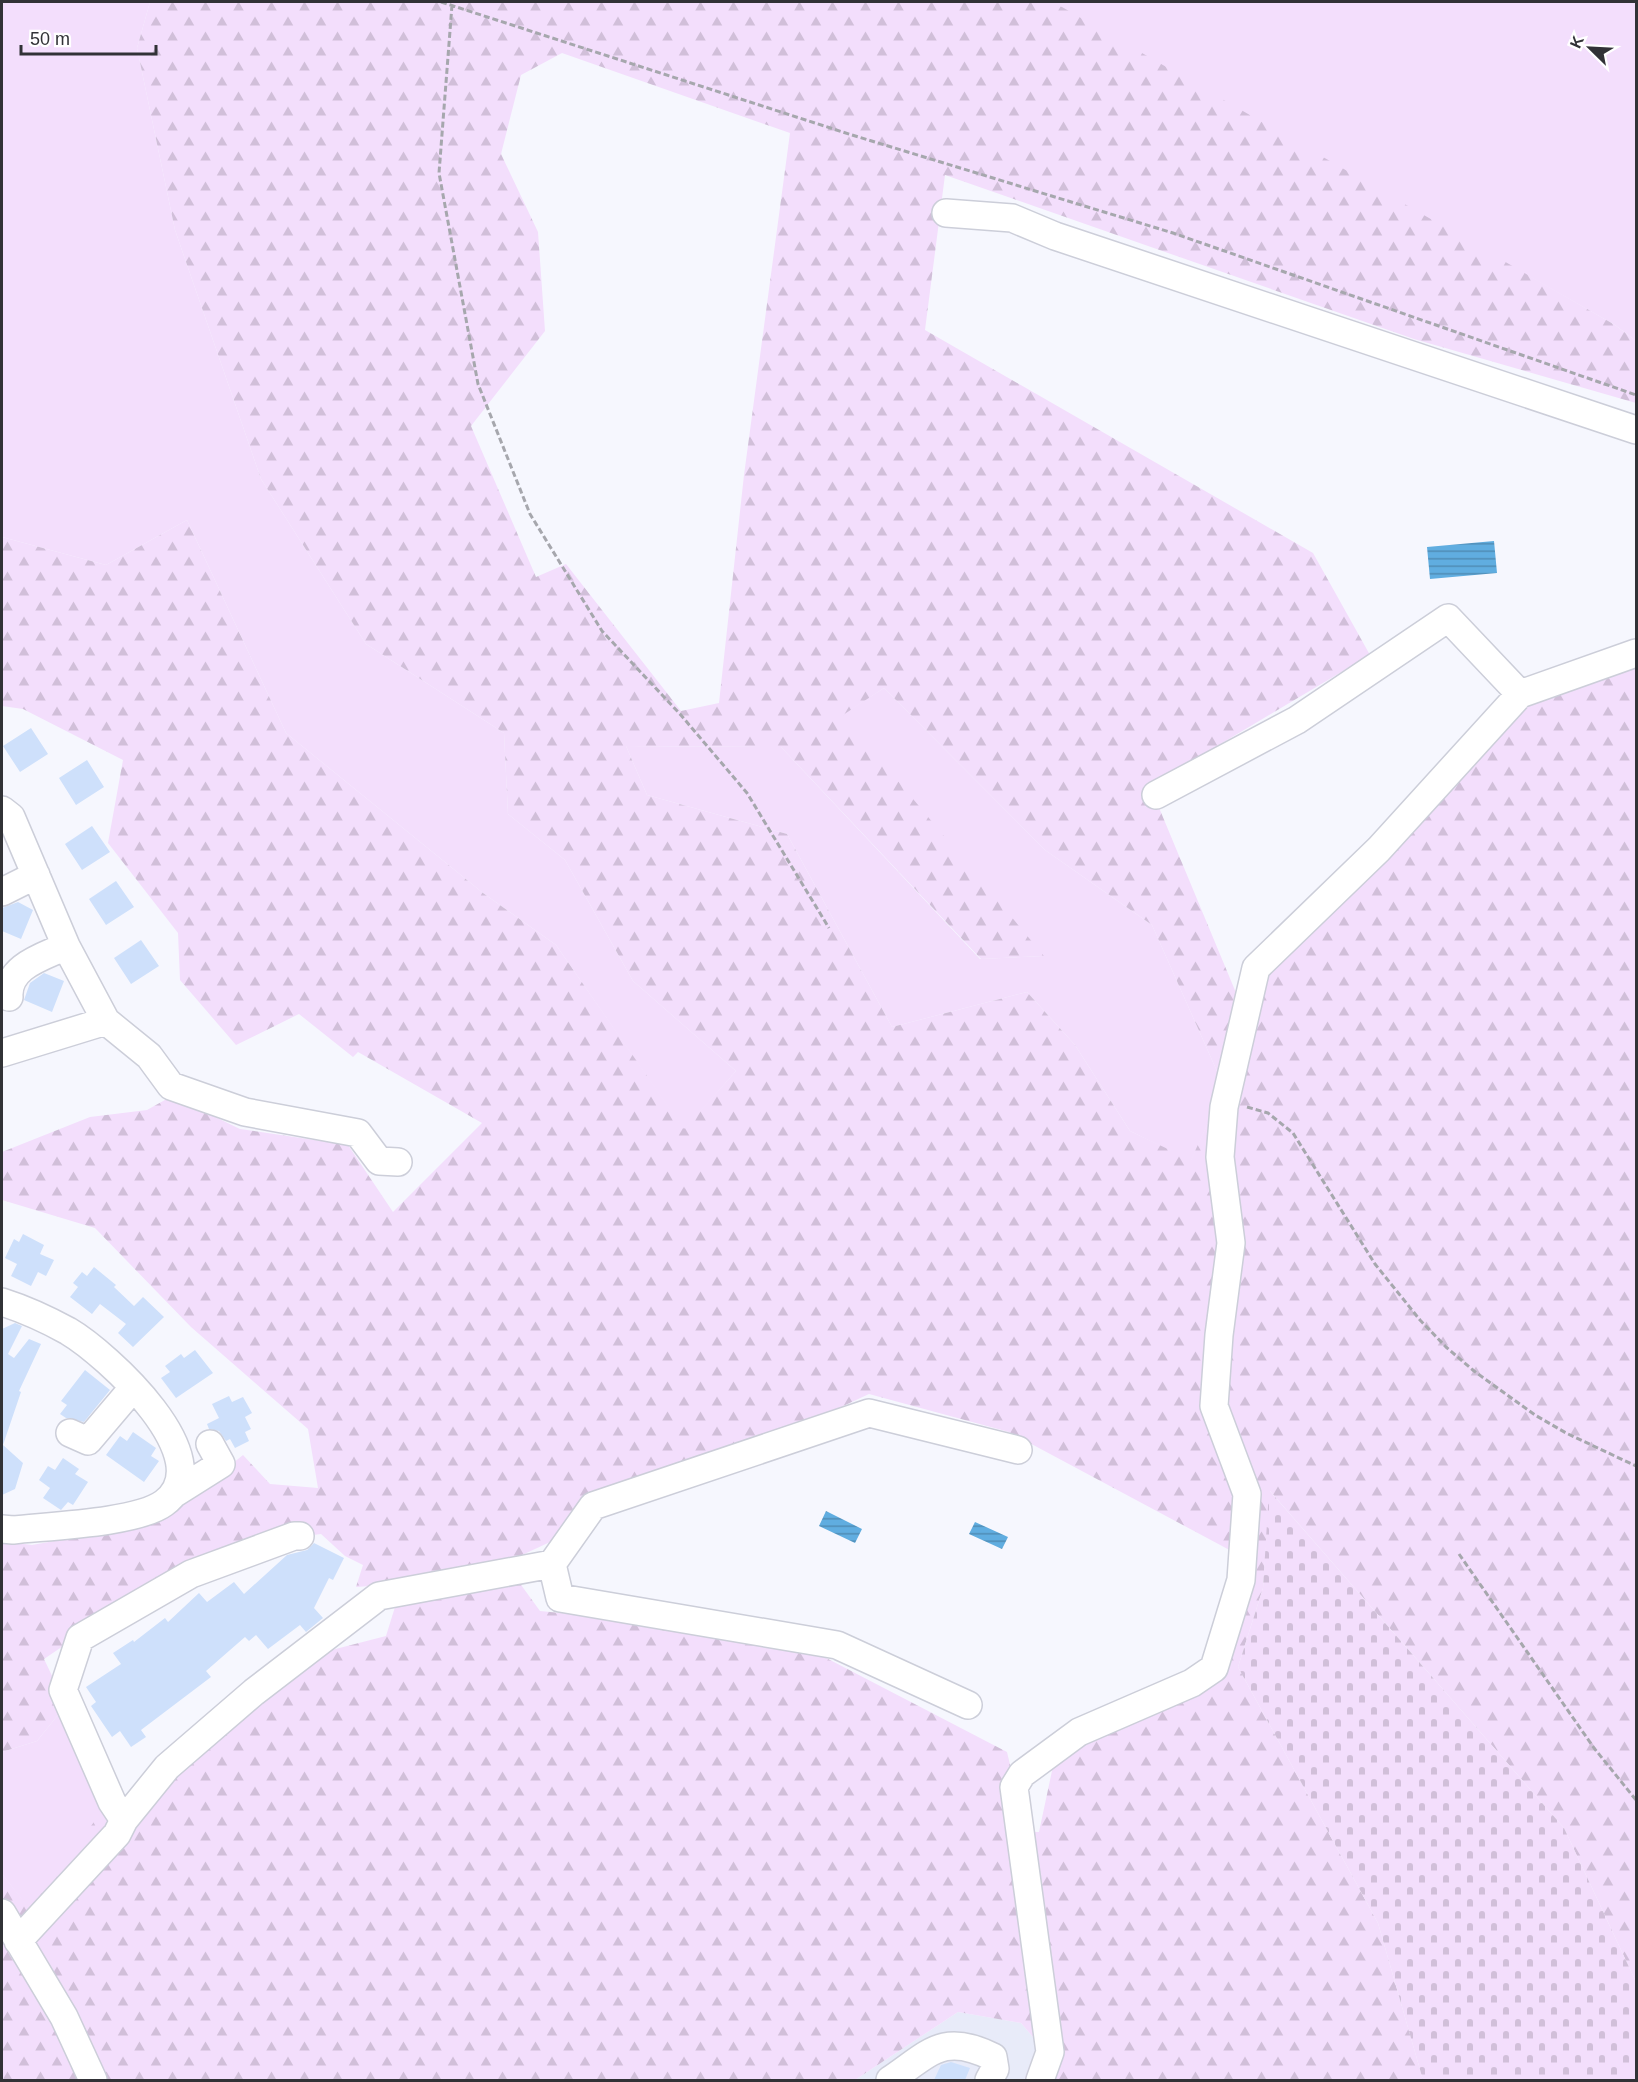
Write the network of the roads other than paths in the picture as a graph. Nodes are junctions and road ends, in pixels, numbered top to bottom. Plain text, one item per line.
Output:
1 (946, 213) dead end
2 (1636, 430) edge
3 (1636, 653) edge
4 (1520, 694) junction
5 (1156, 795) dead end
6 (2, 810) edge
7 (36, 875) junction
8 (2, 892) edge
9 (66, 946) junction
10 (9, 997) dead end
11 (106, 1021) junction
12 (2, 1053) edge
13 (398, 1162) dead end
14 (13, 1300) edge
15 (151, 1397) junction
16 (70, 1433) dead end
17 (210, 1444) dead end
18 (1018, 1450) dead end
19 (175, 1493) junction
20 (2, 1528) edge
21 (300, 1536) dead end
22 (552, 1564) junction
23 (968, 1705) dead end
24 (124, 1820) junction
25 (2, 1912) edge
26 (18, 1941) junction
27 (93, 2080) edge
28 (890, 2080) edge
29 (989, 2080) edge
30 (1040, 2080) edge

1 - 2 street
3 - 4 street
4 - 5 street
4 - 30 street
6 - 7 street
7 - 8 street
7 - 9 street
9 - 10 street
9 - 11 street
11 - 12 street
11 - 13 street
14 - 15 street
15 - 16 street
15 - 19 street
17 - 19 street
18 - 22 street
19 - 20 street
21 - 24 street
22 - 23 street
22 - 24 street
24 - 26 street
25 - 26 street
26 - 27 street
28 - 29 street

